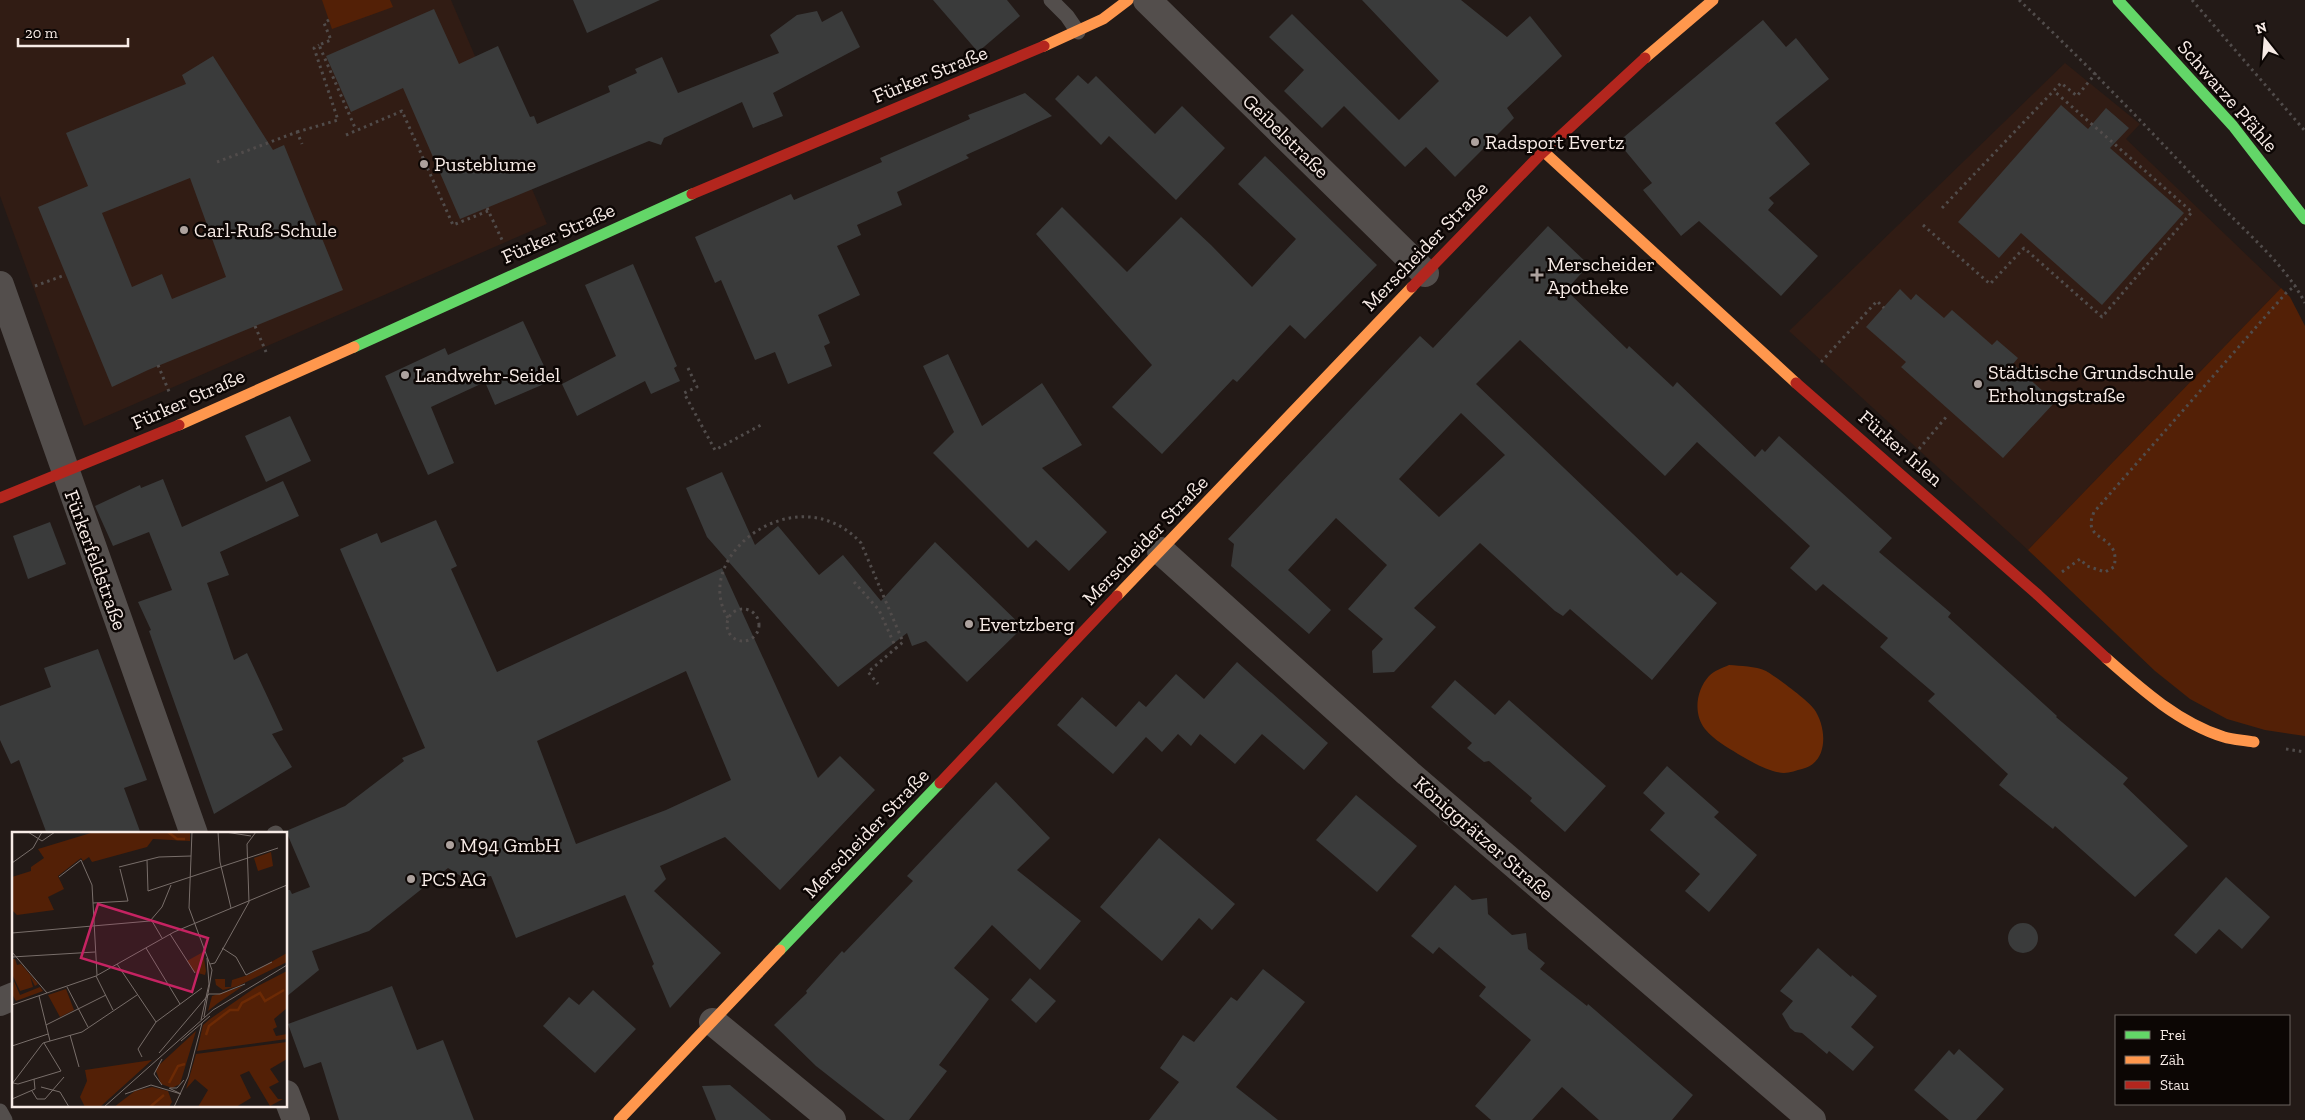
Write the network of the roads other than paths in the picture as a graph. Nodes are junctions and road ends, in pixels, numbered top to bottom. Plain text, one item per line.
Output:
1 (1051, 0) edge
2 (1128, 0) edge
3 (1147, 0) edge
4 (1713, 0) edge
5 (2118, 0) edge
6 (1078, 32) junction
7 (1543, 151) junction
8 (2305, 219) edge
9 (1425, 273) junction
10 (0, 285) edge
11 (65, 473) junction
12 (0, 498) edge
13 (1161, 551) junction
14 (2254, 742) dead end
15 (193, 832) edge
16 (12, 997) edge
17 (0, 1002) edge
18 (713, 1022) junction
19 (288, 1099) edge
20 (0, 1111) edge
21 (5, 1120) edge
22 (296, 1120) edge
23 (619, 1120) edge
24 (832, 1120) edge
25 (1812, 1120) edge

1 - 6 lane
2 - 6 street, Fürker Straße
3 - 9 street, Geibelstraße
4 - 7 street, Merscheider Straße
5 - 8 street, Schwarze Pfähle
6 - 11 street, Fürker Straße
7 - 9 street, Merscheider Straße
7 - 14 street, Fürker Irlen
9 - 13 street, Merscheider Straße
10 - 11 street, Fürkerfeldstraße
11 - 12 street, Fürker Straße
11 - 15 street, Fürkerfeldstraße
13 - 18 street, Merscheider Straße
13 - 25 street, Königgrätzer Straße
16 - 17 street
18 - 23 street, Merscheider Straße
18 - 24 street
19 - 22 street
20 - 21 lane

